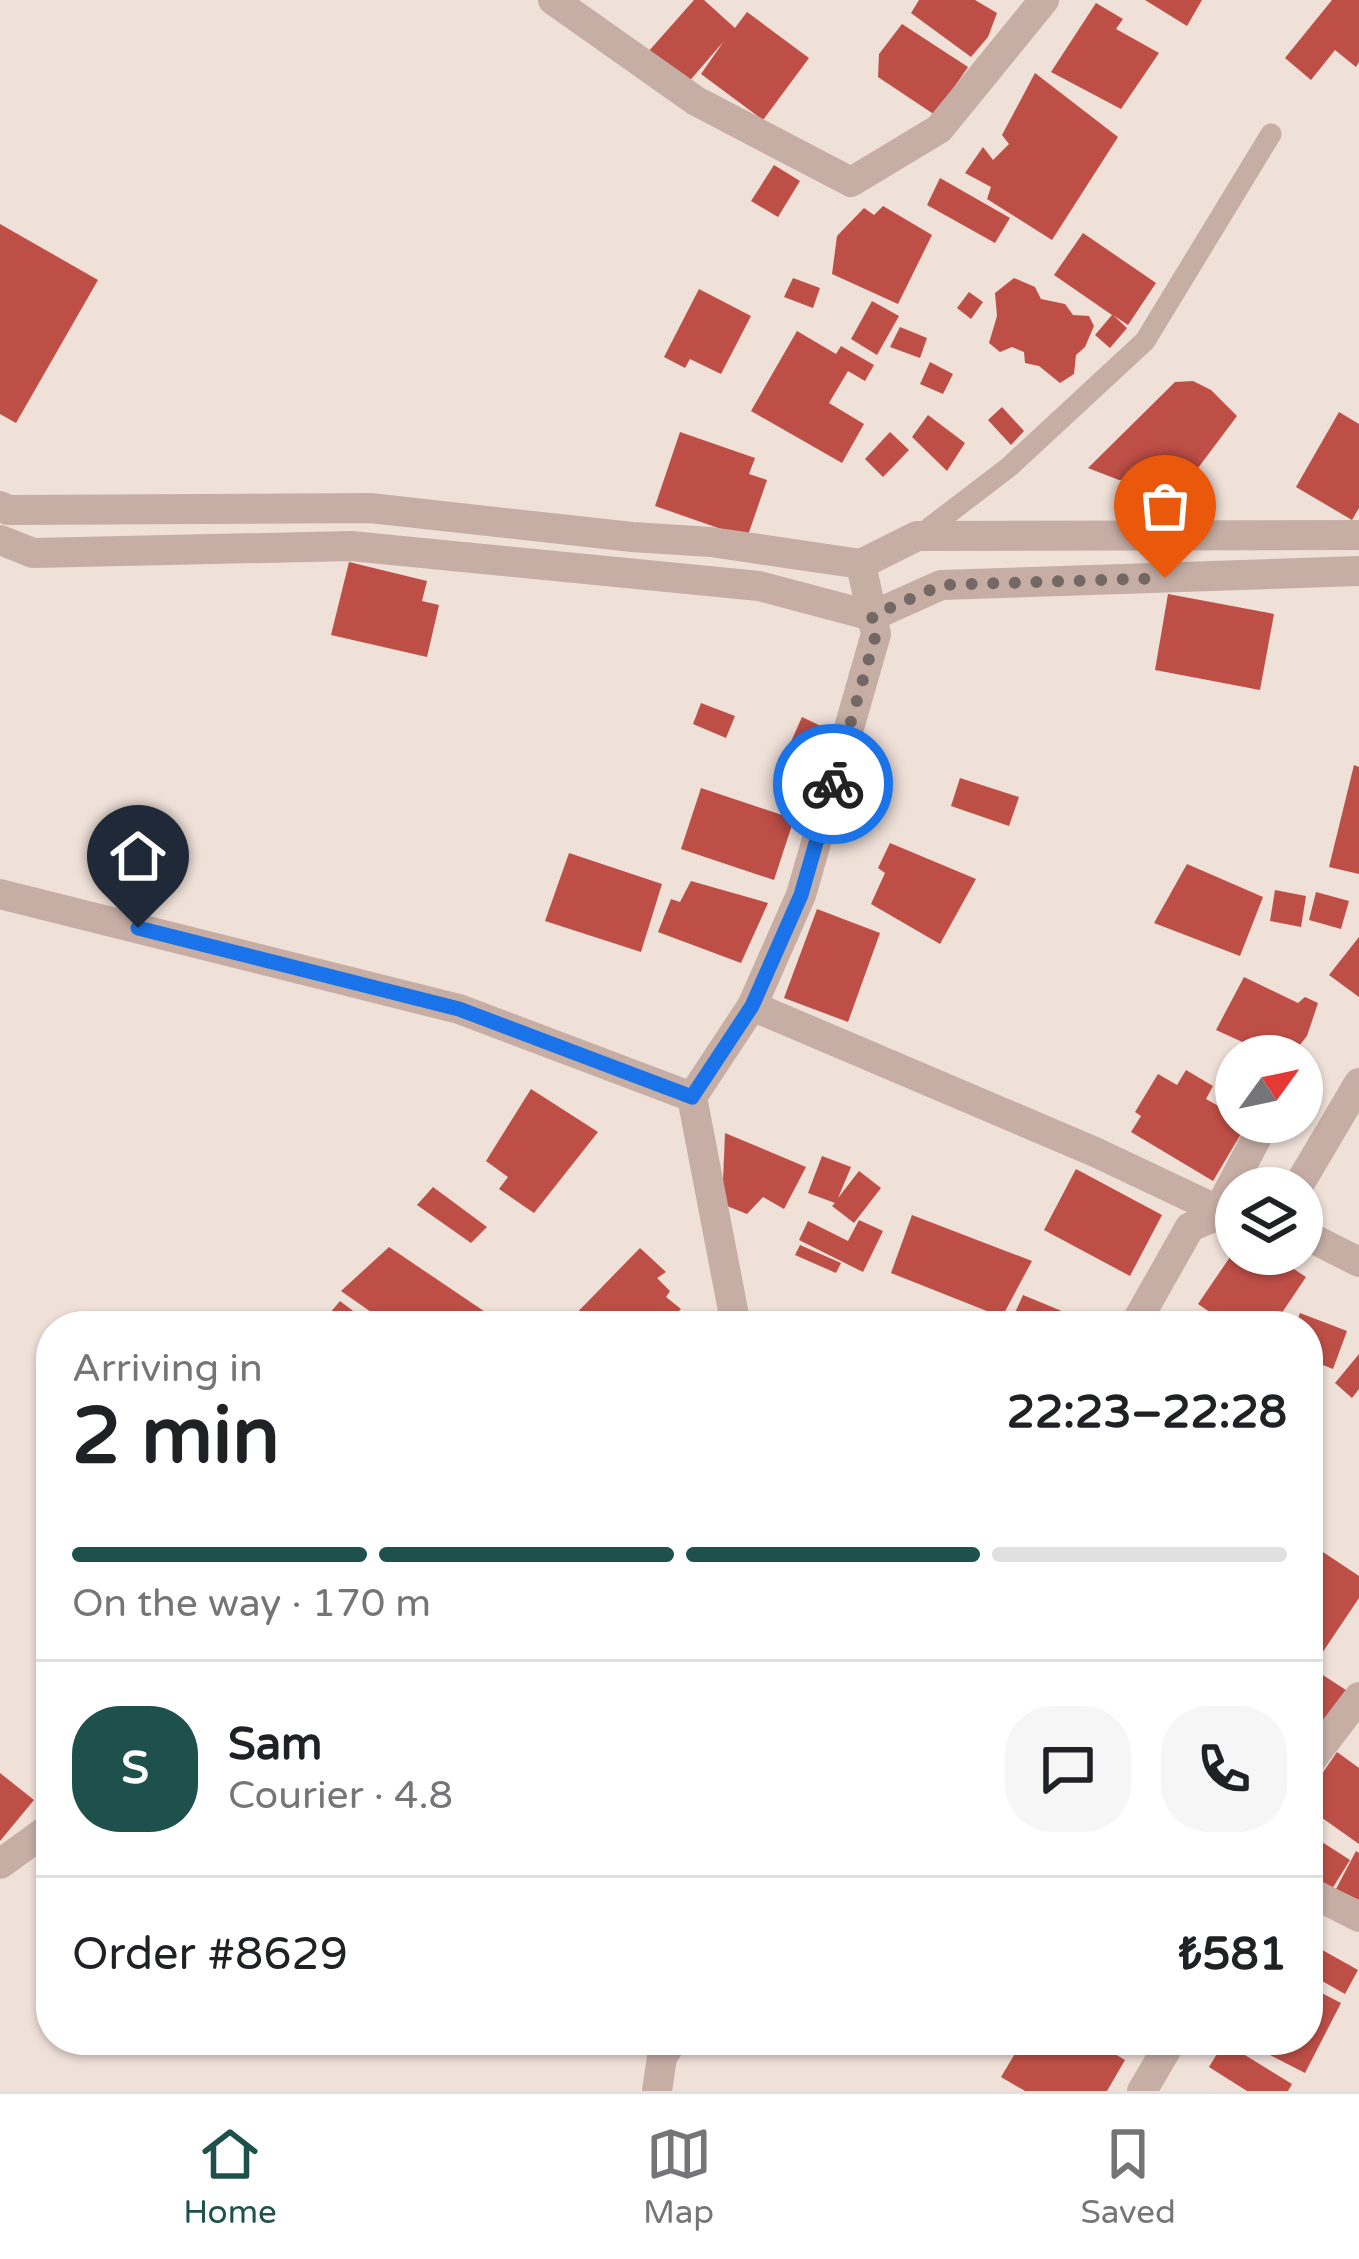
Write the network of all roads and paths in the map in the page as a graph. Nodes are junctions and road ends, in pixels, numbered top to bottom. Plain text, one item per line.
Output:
1 (553, 0) edge
2 (1044, 0) edge
3 (1271, 134) dead end
4 (0, 506) edge
5 (1359, 535) edge
6 (917, 536) junction
7 (0, 540) edge
8 (861, 564) junction
9 (1359, 572) edge
10 (872, 616) junction
11 (0, 894) edge
12 (752, 1006) junction
13 (1359, 1083) edge
14 (692, 1097) junction
15 (1309, 1167) edge
16 (1215, 1208) edge
17 (1215, 1218) edge
18 (1323, 1244) edge
19 (1359, 1262) edge
20 (733, 1311) edge
21 (1143, 1311) edge
22 (1359, 1697) edge
23 (1323, 1744) edge
24 (36, 1838) edge
25 (0, 1864) edge
26 (1323, 1899) edge
27 (1359, 1917) edge
28 (663, 2055) edge
29 (1163, 2055) edge
30 (657, 2091) edge
31 (1142, 2091) edge

1 - 2 street
3 - 6 lane
4 - 8 street
5 - 6 street
6 - 8 street
7 - 10 street
8 - 10 street
9 - 10 street
10 - 12 street
11 - 14 street
12 - 14 street
12 - 16 street
13 - 15 street
14 - 20 street
17 - 21 street
18 - 19 street
22 - 23 street
24 - 25 street
26 - 27 street
28 - 30 street
29 - 31 street

